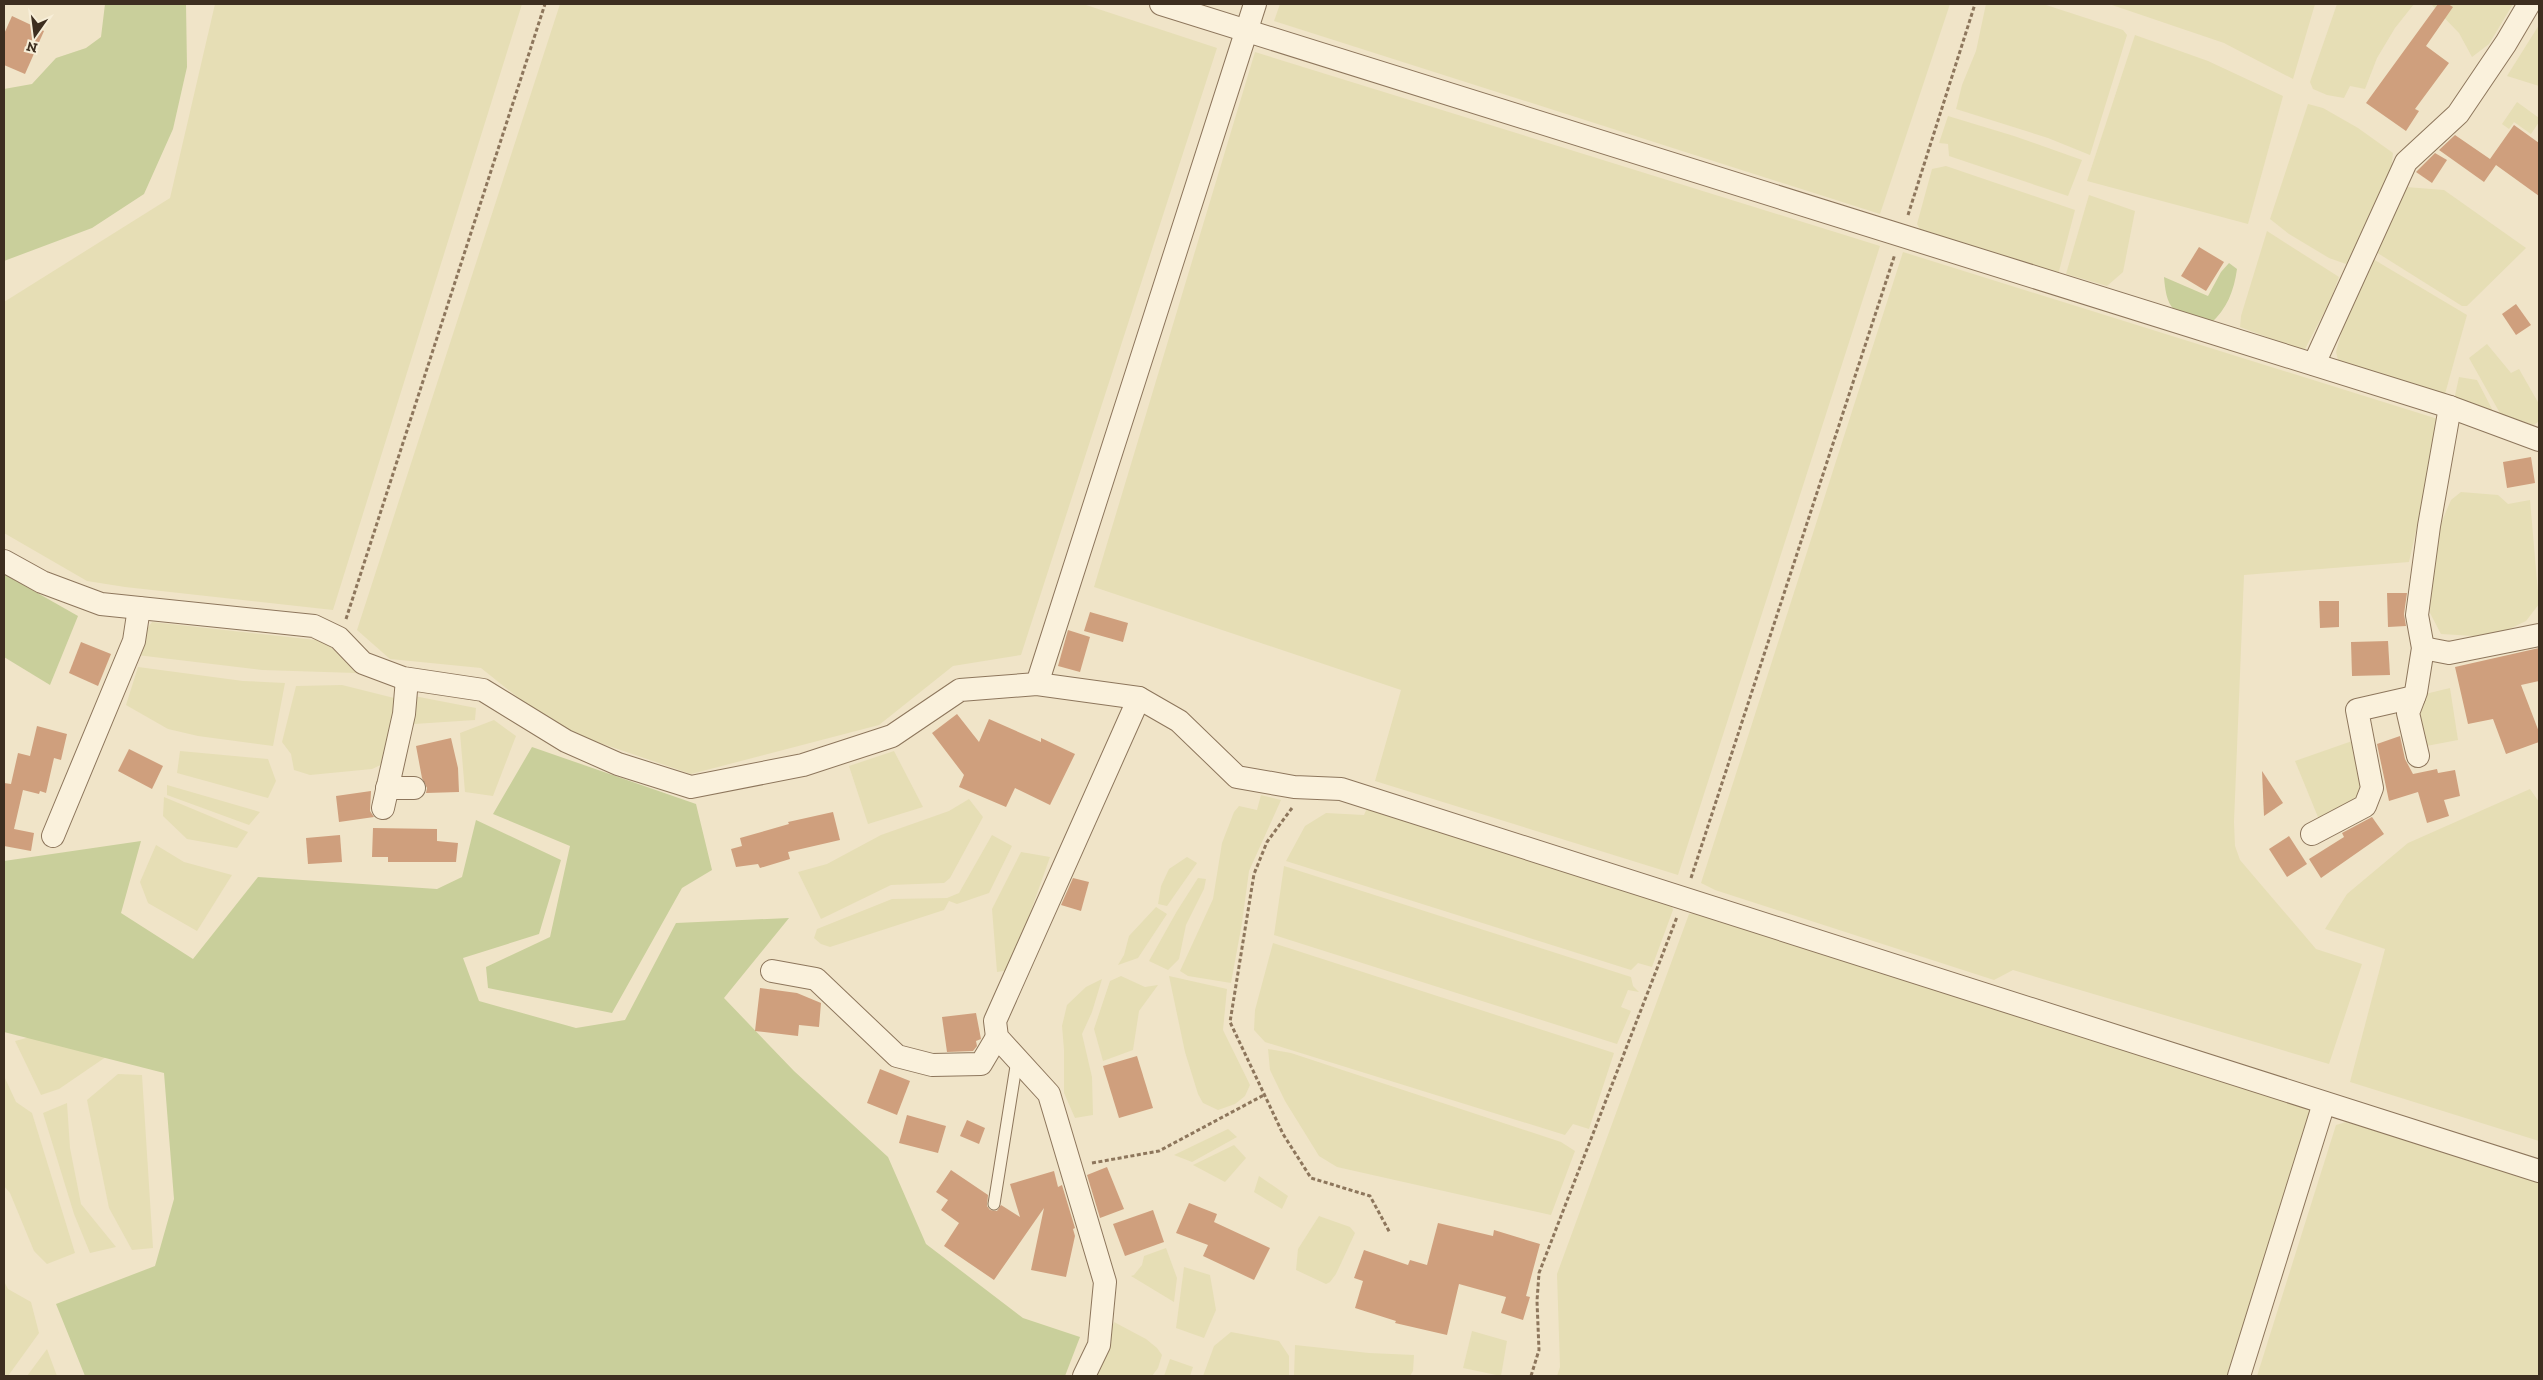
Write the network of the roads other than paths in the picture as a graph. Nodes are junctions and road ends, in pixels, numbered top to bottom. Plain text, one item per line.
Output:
1 (1161, 4) edge
2 (1255, 4) edge
3 (2529, 4) edge
4 (1246, 31) junction
5 (2314, 364) junction
6 (2450, 407) junction
7 (2539, 440) edge
8 (4, 561) edge
9 (139, 608) junction
10 (2539, 635) edge
11 (2423, 648) junction
12 (407, 679) junction
13 (1037, 684) junction
14 (2414, 697) junction
15 (1139, 698) junction
16 (2418, 756) dead end
17 (414, 788) dead end
18 (2312, 834) dead end
19 (53, 836) dead end
20 (772, 971) dead end
21 (997, 1037) junction
22 (1017, 1058) junction
23 (2324, 1103) junction
24 (2539, 1171) edge
25 (994, 1204) dead end
26 (1084, 1376) edge
27 (2239, 1376) edge

1 - 4 street
2 - 4 street
3 - 5 street
4 - 5 street
4 - 13 street
5 - 6 street
6 - 7 street
6 - 11 street
8 - 9 street
9 - 12 street
9 - 19 street
10 - 11 street
11 - 14 street
12 - 13 street
12 - 17 street
13 - 15 street
14 - 16 street
14 - 18 street
15 - 21 street
15 - 23 street
20 - 21 street
21 - 22 street
22 - 25 lane
22 - 26 street
23 - 24 street
23 - 27 street

